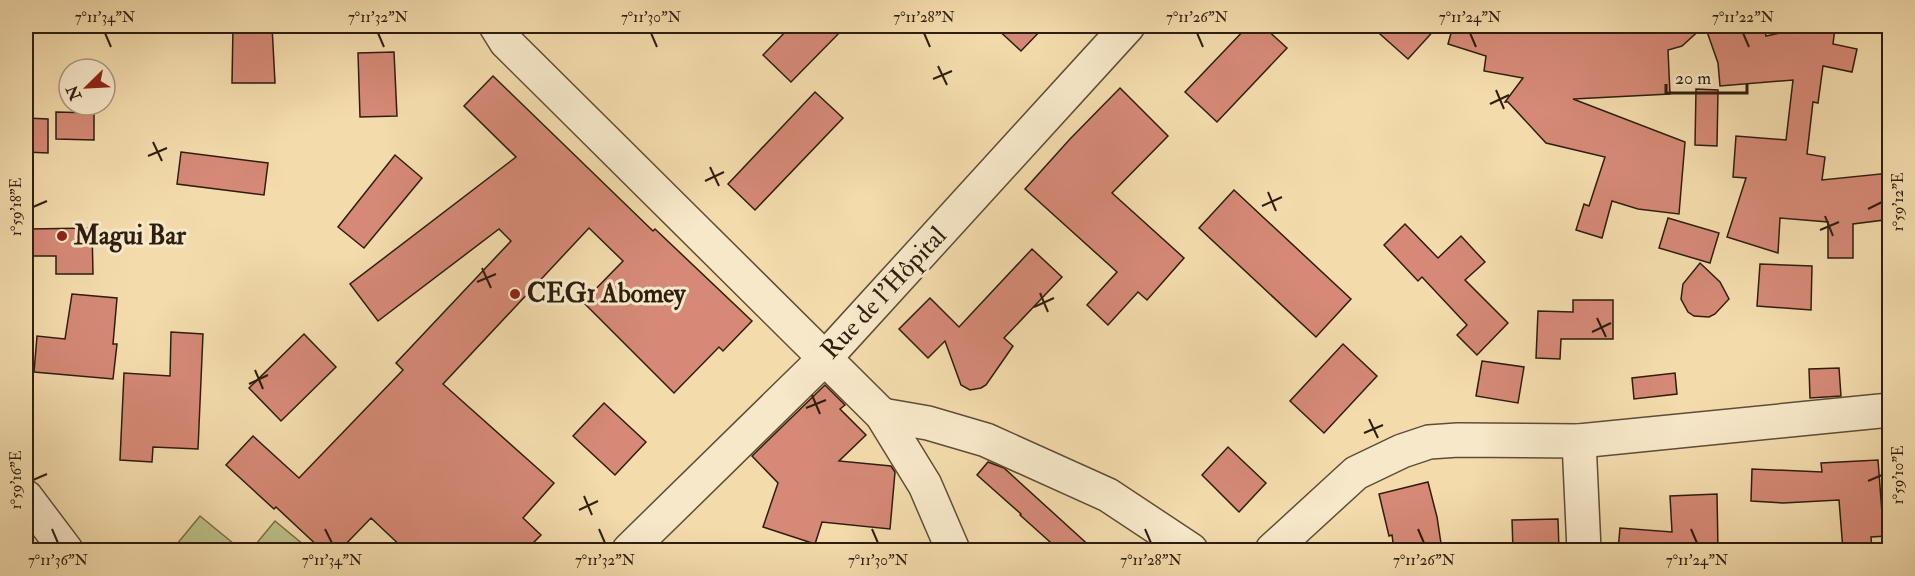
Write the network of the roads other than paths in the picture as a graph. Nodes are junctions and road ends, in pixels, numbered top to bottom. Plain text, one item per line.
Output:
1 (496, 26) edge
2 (1128, 26) edge
3 (825, 357) junction
4 (1890, 410) edge
5 (882, 415) junction
6 (1579, 441) junction
7 (26, 497) edge
8 (66, 550) edge
9 (629, 550) edge
10 (953, 550) edge
11 (1191, 550) edge
12 (1272, 550) edge
13 (1584, 550) edge

1 - 3 street
2 - 3 street, Rue de l'Hôpital
3 - 5 street
3 - 9 street, Rue de l'Hôpital
4 - 6 street
5 - 10 street
5 - 11 street
6 - 12 street
6 - 13 street
7 - 8 street

